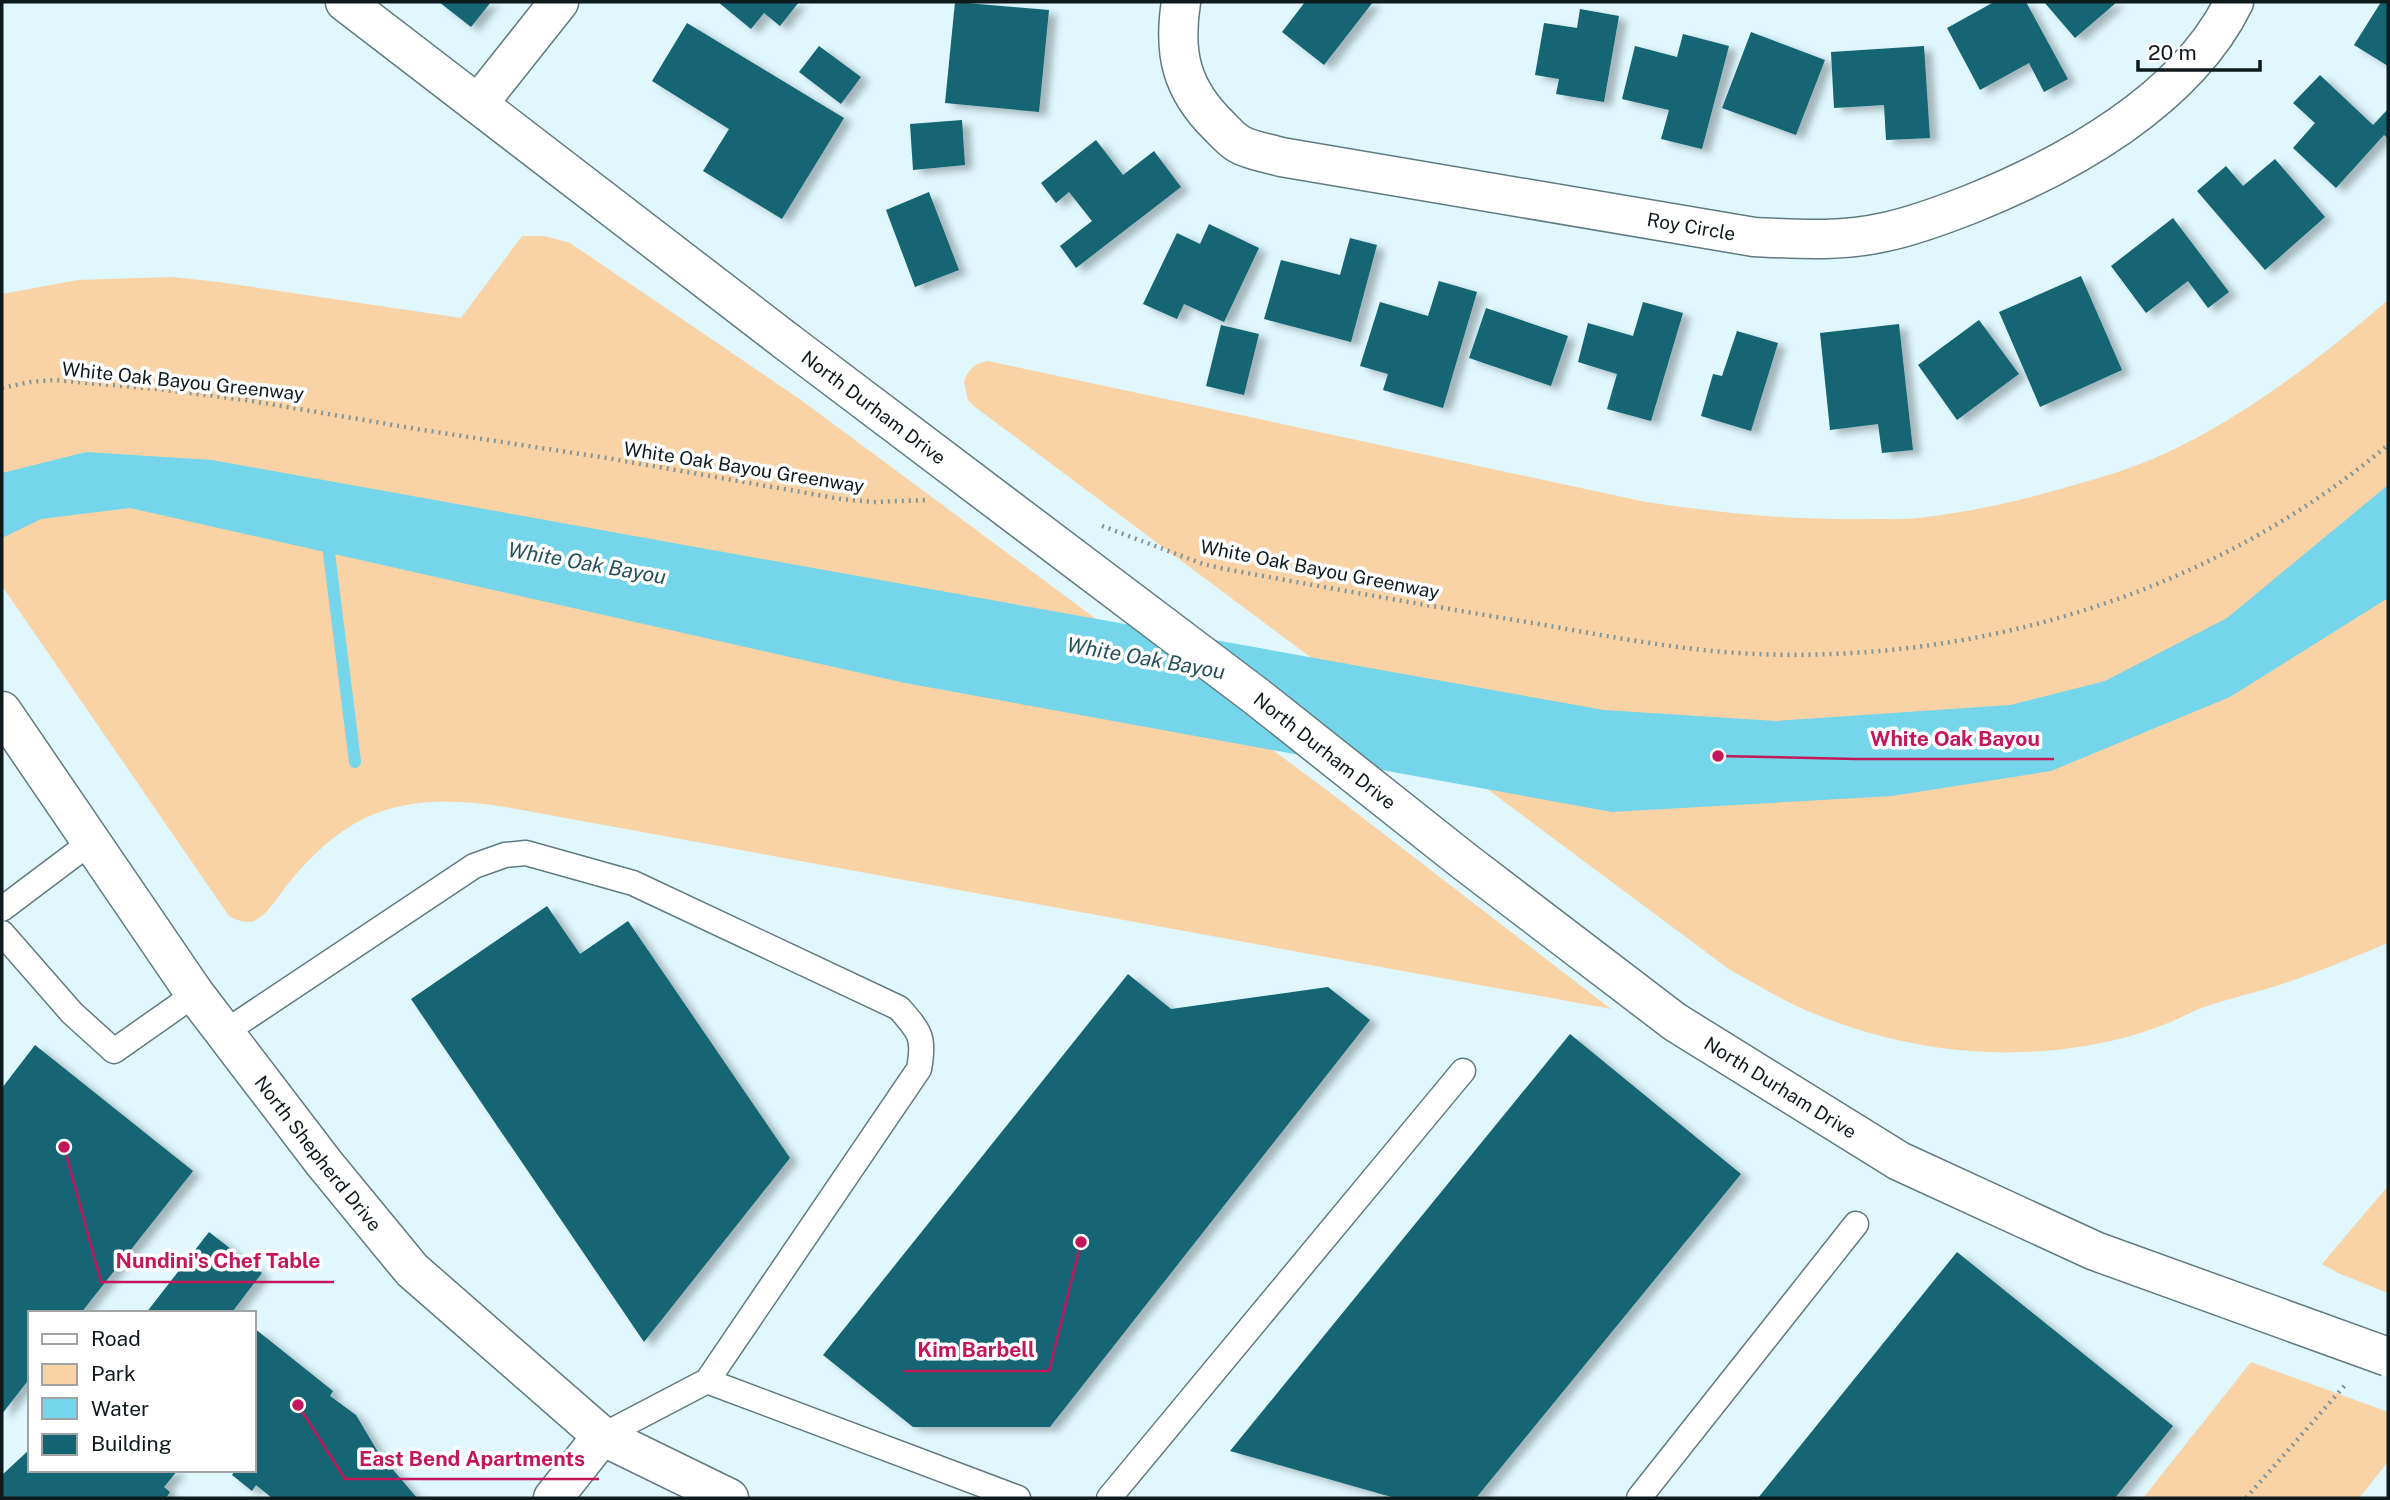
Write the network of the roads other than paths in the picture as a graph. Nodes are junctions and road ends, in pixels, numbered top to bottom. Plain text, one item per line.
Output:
1 (345, 2) edge
2 (559, 2) edge
3 (1181, 2) edge
4 (2234, 2) edge
5 (478, 104) junction
6 (8, 720) edge
7 (91, 842) junction
8 (2, 909) edge
9 (2, 933) edge
10 (195, 994) junction
11 (225, 1032) junction
12 (1463, 1071) dead end
13 (1856, 1224) dead end
14 (2388, 1357) edge
15 (706, 1381) junction
16 (602, 1436) junction
17 (553, 1498) edge
18 (671, 1498) edge
19 (729, 1498) edge
20 (1018, 1498) edge
21 (1109, 1498) edge
22 (1639, 1498) edge

1 - 5 main road, North Durham Drive
2 - 5 main road
3 - 4 main road, Roy Circle
5 - 14 main road, North Durham Drive, bridge
6 - 7 main road, North Shepherd Drive
7 - 8 lane
7 - 10 main road, North Shepherd Drive
9 - 10 lane
10 - 11 main road, North Shepherd Drive
11 - 15 lane
11 - 16 main road, North Shepherd Drive
12 - 21 lane
13 - 22 lane
15 - 16 lane
15 - 20 lane
16 - 17 main road
16 - 18 main road
16 - 19 main road, North Shepherd Drive

